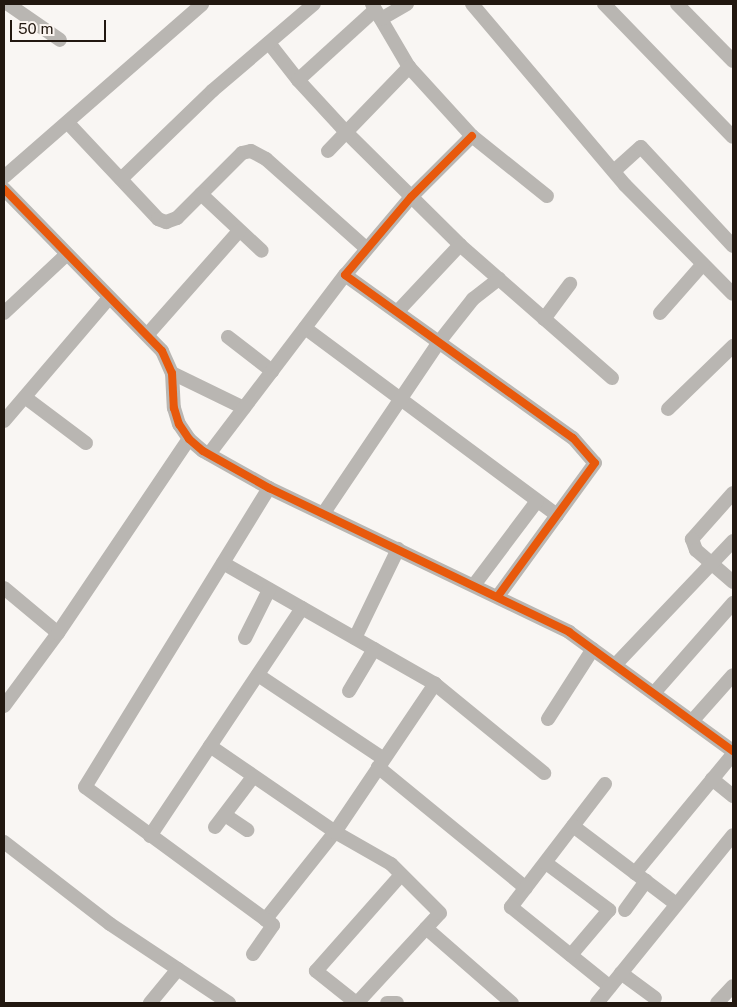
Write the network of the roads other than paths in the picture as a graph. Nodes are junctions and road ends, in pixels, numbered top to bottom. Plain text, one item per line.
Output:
1 (8, 4) edge
2 (202, 4) edge
3 (314, 4) edge
4 (407, 4) edge
5 (472, 4) edge
6 (604, 4) edge
7 (677, 4) edge
8 (376, 11) edge
9 (60, 40) dead end
10 (269, 43) junction
11 (733, 60) edge
12 (409, 67) junction
13 (298, 80) junction
14 (68, 123) junction
15 (346, 132) junction
16 (472, 136) junction
17 (733, 137) edge
18 (328, 151) dead end
19 (614, 171) junction
20 (4, 177) edge
21 (121, 180) junction
22 (4, 189) edge
23 (200, 194) junction
24 (547, 196) dead end
25 (412, 197) junction
26 (239, 231) junction
27 (460, 245) junction
28 (733, 246) edge
29 (366, 248) junction
30 (262, 251) dead end
31 (66, 255) junction
32 (703, 264) junction
33 (345, 275) junction
34 (499, 279) junction
35 (570, 284) dead end
36 (733, 294) edge
37 (109, 298) junction
38 (397, 312) junction
39 (4, 313) edge
40 (660, 313) dead end
41 (544, 319) junction
42 (305, 328) junction
43 (147, 335) junction
44 (228, 337) dead end
45 (439, 342) junction
46 (733, 346) edge
47 (272, 371) junction
48 (172, 373) junction
49 (612, 378) dead end
50 (26, 398) junction
51 (400, 400) junction
52 (244, 408) junction
53 (668, 409) dead end
54 (4, 421) edge
55 (188, 439) junction
56 (86, 443) dead end
57 (209, 454) junction
58 (269, 488) junction
59 (733, 493) edge
60 (537, 501) junction
61 (323, 514) junction
62 (557, 515) junction
63 (733, 541) edge
64 (398, 548) junction
65 (222, 563) junction
66 (710, 564) junction
67 (733, 582) edge
68 (474, 584) junction
69 (4, 588) edge
70 (269, 590) junction
71 (498, 596) junction
72 (733, 603) edge
73 (302, 608) junction
74 (58, 633) junction
75 (245, 638) dead end
76 (355, 638) junction
77 (374, 649) junction
78 (593, 650) junction
79 (616, 664) junction
80 (258, 675) junction
81 (733, 675) edge
82 (435, 684) junction
83 (349, 691) dead end
84 (654, 693) junction
85 (4, 706) edge
86 (548, 719) dead end
87 (693, 720) junction
88 (210, 746) junction
89 (733, 753) edge
90 (381, 763) junction
91 (544, 772) dead end
92 (253, 777) junction
93 (712, 780) junction
94 (605, 784) dead end
95 (733, 796) edge
96 (225, 815) junction
97 (573, 826) junction
98 (215, 827) dead end
99 (247, 830) dead end
100 (335, 832) junction
101 (733, 834) edge
102 (150, 836) junction
103 (4, 842) edge
104 (546, 862) junction
105 (402, 875) junction
106 (640, 877) junction
107 (526, 888) junction
108 (676, 904) junction
109 (625, 910) dead end
110 (265, 920) junction
111 (426, 928) junction
112 (253, 954) dead end
113 (571, 955) junction
114 (178, 969) junction
115 (621, 972) junction
116 (733, 986) edge
117 (610, 987) junction
118 (655, 998) dead end
119 (150, 1003) edge
120 (229, 1003) edge
121 (356, 1003) edge
122 (386, 1003) edge
123 (397, 1003) edge
124 (512, 1003) edge
125 (597, 1003) edge
126 (717, 1003) edge

1 - 9 street
2 - 14 street
3 - 10 street
4 - 8 street
5 - 19 street
6 - 17 street
7 - 11 street
8 - 12 street
8 - 13 street
10 - 13 street
10 - 21 street
12 - 15 street
12 - 16 street
13 - 15 street
14 - 20 street
14 - 21 street
15 - 18 street
15 - 25 street
16 - 24 street
16 - 25 street
19 - 28 street
19 - 32 street
21 - 23 street
22 - 31 street
23 - 26 street
23 - 29 street
25 - 27 street
25 - 29 street
26 - 30 street
26 - 43 street
27 - 34 street
27 - 38 street
29 - 33 street
31 - 37 street
31 - 39 street
32 - 36 street
32 - 40 street
33 - 38 street
33 - 42 street
34 - 41 street
34 - 45 street
35 - 41 street
37 - 43 street
37 - 50 street
38 - 45 street
41 - 49 street
42 - 47 street
42 - 51 street
43 - 48 street
44 - 47 street
45 - 51 street
45 - 62 street
46 - 53 street
47 - 52 street
48 - 52 street
48 - 55 street
50 - 54 street
50 - 56 street
51 - 60 street
51 - 61 street
52 - 57 street
55 - 57 street
55 - 74 street
57 - 58 street
58 - 61 street
58 - 65 street
59 - 66 street
60 - 62 street
60 - 68 street
61 - 64 street
62 - 71 street
63 - 66 street
64 - 68 street
64 - 76 street
65 - 70 street
65 - 102 street
66 - 67 street
66 - 79 street
68 - 71 street
69 - 74 street
70 - 73 street
70 - 75 street
71 - 78 street
72 - 84 street
73 - 76 street
73 - 80 street
74 - 85 street
76 - 77 street
77 - 82 street
77 - 83 street
78 - 79 street
78 - 86 street
79 - 84 street
80 - 88 street
80 - 90 street
81 - 87 street
82 - 90 street
82 - 91 street
84 - 87 street
87 - 89 street
88 - 92 street
88 - 102 street
89 - 93 street
90 - 100 street
90 - 107 street
92 - 96 street
92 - 100 street
93 - 95 street
93 - 106 street
94 - 97 street
96 - 98 street
96 - 99 street
97 - 104 street
97 - 106 street
100 - 105 street
100 - 110 street
101 - 108 street
102 - 110 street
103 - 114 street
104 - 107 street
104 - 113 street
105 - 111 street
105 - 121 street
106 - 108 street
106 - 109 street
107 - 113 street
108 - 115 street
110 - 112 street
111 - 121 street
111 - 124 street
113 - 117 street
114 - 119 street
114 - 120 street
115 - 117 street
115 - 118 street
116 - 126 street
117 - 125 street
122 - 123 street

